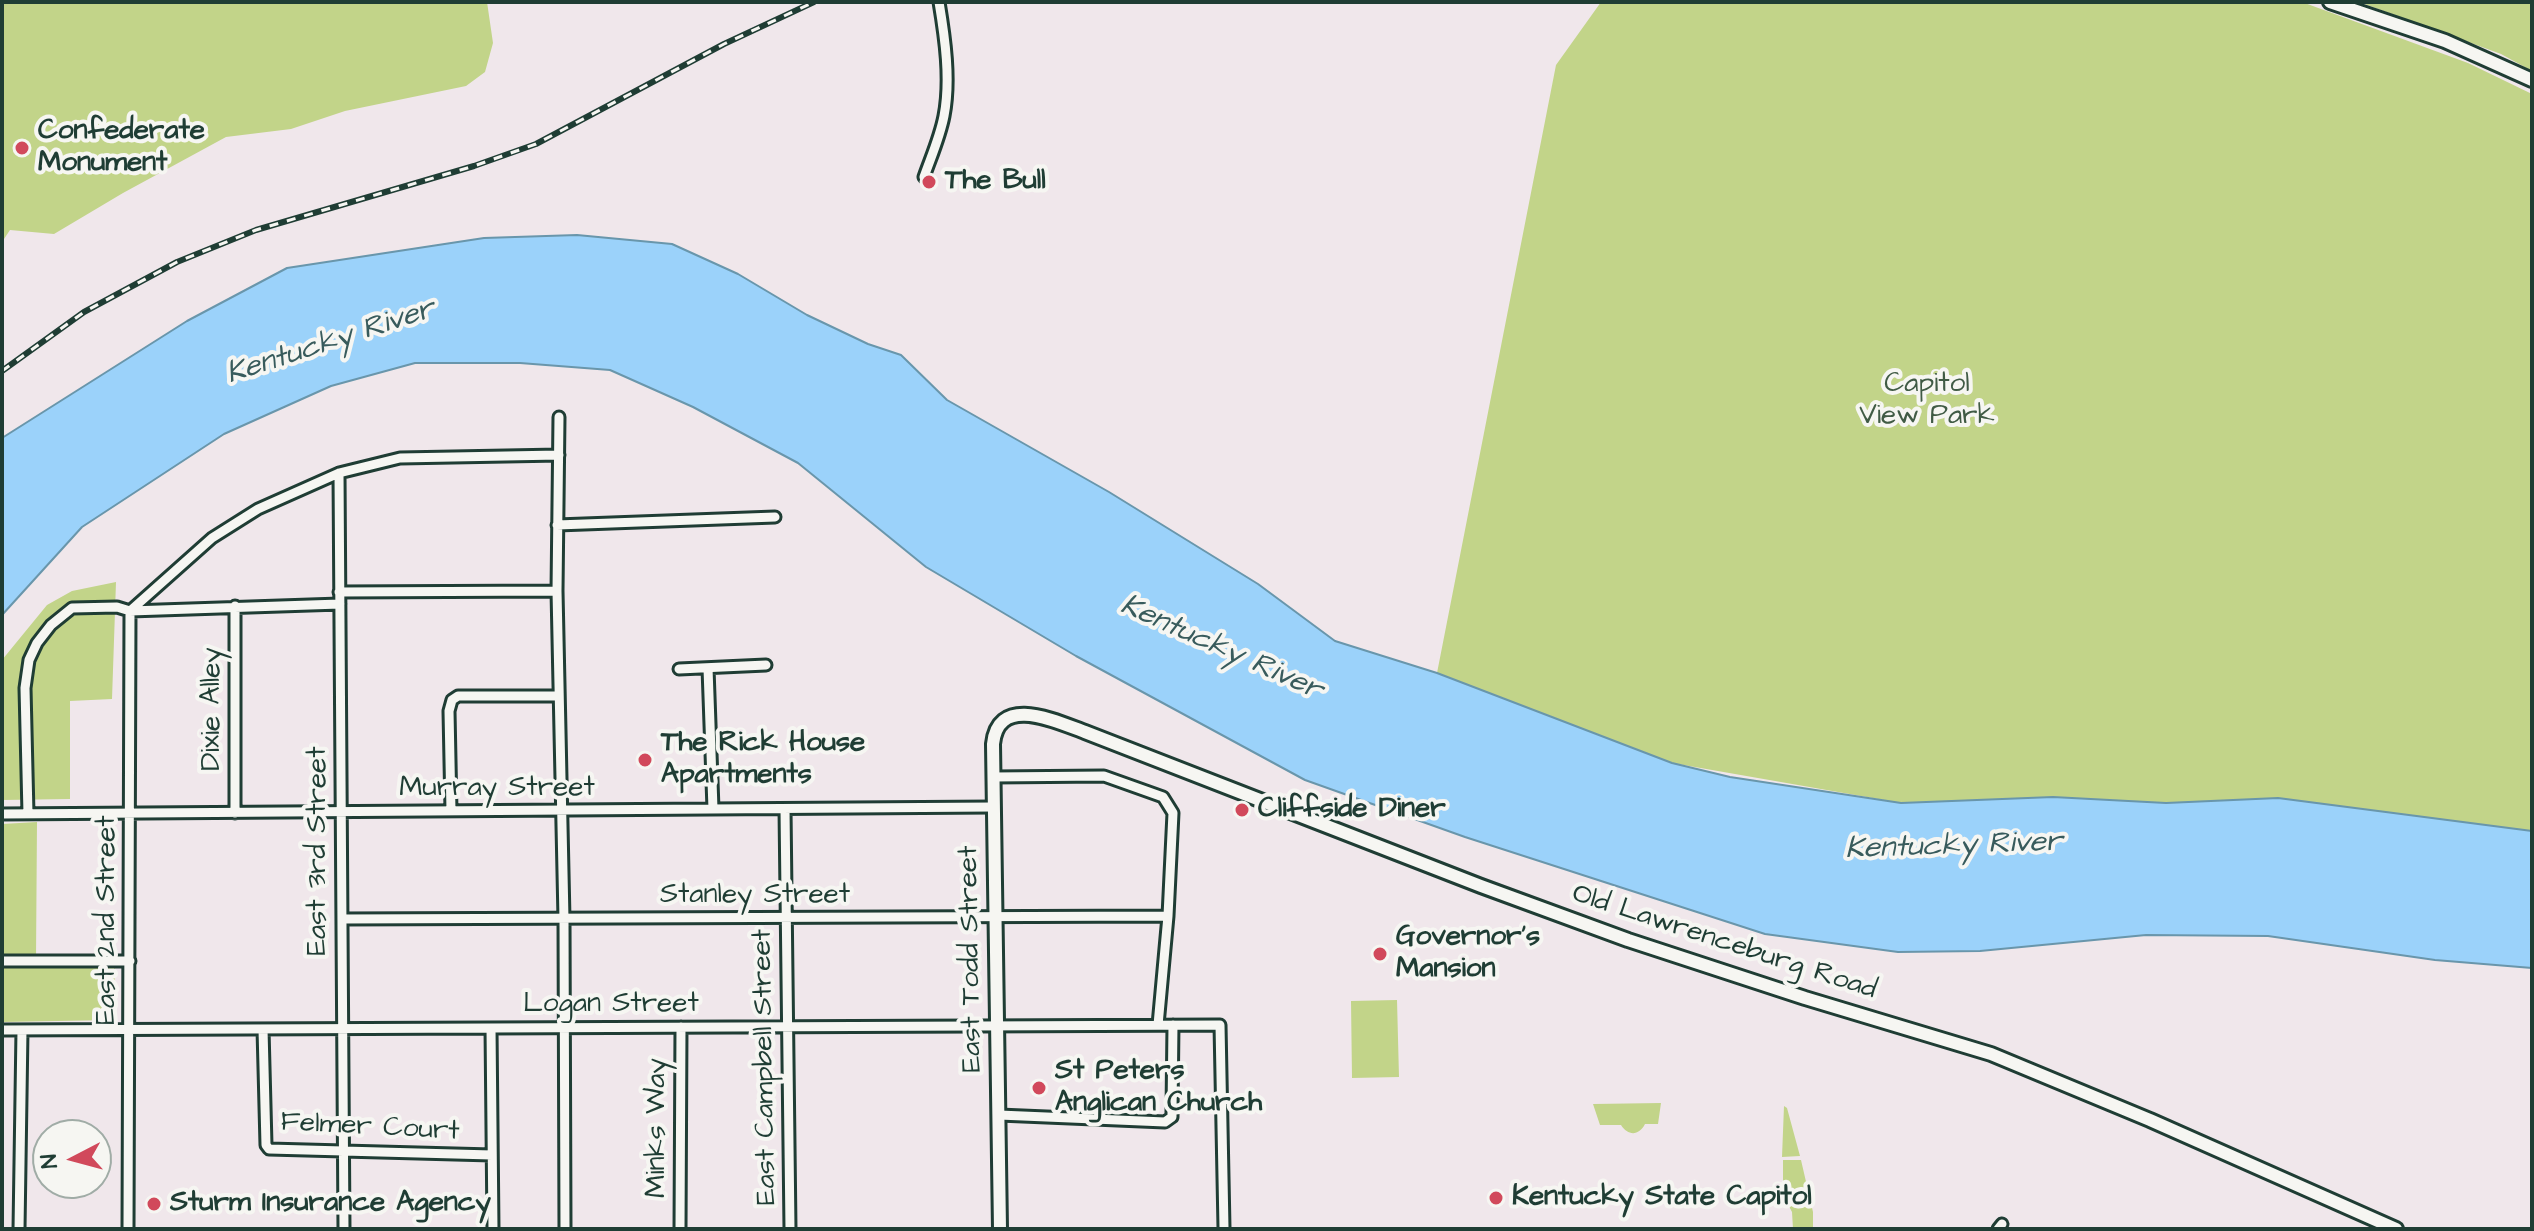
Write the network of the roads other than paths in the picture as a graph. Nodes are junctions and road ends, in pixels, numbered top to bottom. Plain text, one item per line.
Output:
1 (939, 2) edge
2 (2330, 2) edge
3 (2532, 80) edge
4 (924, 177) dead end
5 (559, 417) dead end
6 (559, 455) junction
7 (339, 473) junction
8 (775, 517) dead end
9 (557, 525) junction
10 (557, 591) junction
11 (339, 592) junction
12 (340, 604) junction
13 (235, 606) junction
14 (130, 611) junction
15 (766, 665) dead end
16 (708, 668) junction
17 (679, 669) dead end
18 (558, 696) junction
19 (1031, 716) joint
20 (993, 777) junction
21 (993, 807) junction
22 (713, 809) junction
23 (785, 809) junction
24 (561, 810) junction
25 (451, 811) junction
26 (341, 812) junction
27 (130, 813) junction
28 (235, 813) junction
29 (2, 814) edge
30 (28, 814) junction
31 (1168, 916) junction
32 (994, 917) junction
33 (786, 918) junction
34 (342, 919) junction
35 (564, 919) junction
36 (2, 961) edge
37 (130, 961) junction
38 (1158, 1025) junction
39 (1173, 1025) junction
40 (788, 1026) junction
41 (996, 1026) junction
42 (564, 1027) junction
43 (681, 1027) junction
44 (343, 1028) junction
45 (491, 1028) junction
46 (130, 1029) junction
47 (263, 1029) junction
48 (2, 1030) edge
49 (22, 1030) junction
50 (999, 1115) junction
51 (344, 1151) junction
52 (492, 1155) junction
53 (19, 1229) edge
54 (128, 1229) edge
55 (344, 1229) edge
56 (493, 1229) edge
57 (565, 1229) edge
58 (680, 1229) edge
59 (790, 1229) edge
60 (1000, 1229) edge
61 (1223, 1229) edge
62 (2396, 1229) edge

1 - 4 street
2 - 3 main road
5 - 6 street
6 - 7 street
6 - 9 street
7 - 11 street, East 3rd Street
7 - 14 street
8 - 9 street
9 - 10 street
10 - 11 street
10 - 18 street
11 - 12 street, East 3rd Street
12 - 13 street
12 - 26 street, East 3rd Street
13 - 14 street
13 - 28 street, Dixie Alley
14 - 27 street, East 2nd Street
14 - 30 street
15 - 16 street
16 - 17 street
16 - 22 street
18 - 24 street
18 - 25 street
19 - 20 main road, East Todd Street
19 - 62 main road, Old Lawrenceburg Road
20 - 21 main road, East Todd Street
20 - 31 street
21 - 23 street, Murray Street
21 - 32 main road, East Todd Street
22 - 23 street, Murray Street
22 - 24 street, Murray Street
23 - 33 street, East Campbell Street
24 - 25 street, Murray Street
24 - 35 street
25 - 26 street, Murray Street
26 - 28 street, Murray Street
26 - 34 street, East 3rd Street
27 - 28 street, Murray Street
27 - 30 street, Murray Street
27 - 37 street, East 2nd Street
29 - 30 street, Murray Street
31 - 32 street, Stanley Street
31 - 38 street
32 - 33 street, Stanley Street
32 - 41 main road, East Todd Street
33 - 35 street, Stanley Street
33 - 40 street, East Campbell Street
34 - 35 street, Stanley Street
34 - 44 street, East 3rd Street
35 - 42 street
36 - 37 street
37 - 46 street, East 2nd Street
38 - 39 street, Logan Street
38 - 41 street, Logan Street
39 - 50 street
39 - 61 street, Logan Street
40 - 41 street, Logan Street
40 - 43 street, Logan Street
40 - 59 street, East Campbell Street
41 - 50 main road, East Todd Street
42 - 43 street, Logan Street
42 - 45 street, Logan Street
42 - 57 street
43 - 58 street, Minks Way
44 - 45 street, Logan Street
44 - 47 street, Logan Street
44 - 51 street, East 3rd Street
45 - 52 street
46 - 47 street, Logan Street
46 - 49 street, Logan Street
46 - 54 street, East 2nd Street
47 - 51 street, Felmer Court
48 - 49 street, Logan Street
49 - 53 street
50 - 60 main road, East Todd Street
51 - 52 street, Felmer Court
51 - 55 street, East 3rd Street
52 - 56 street

